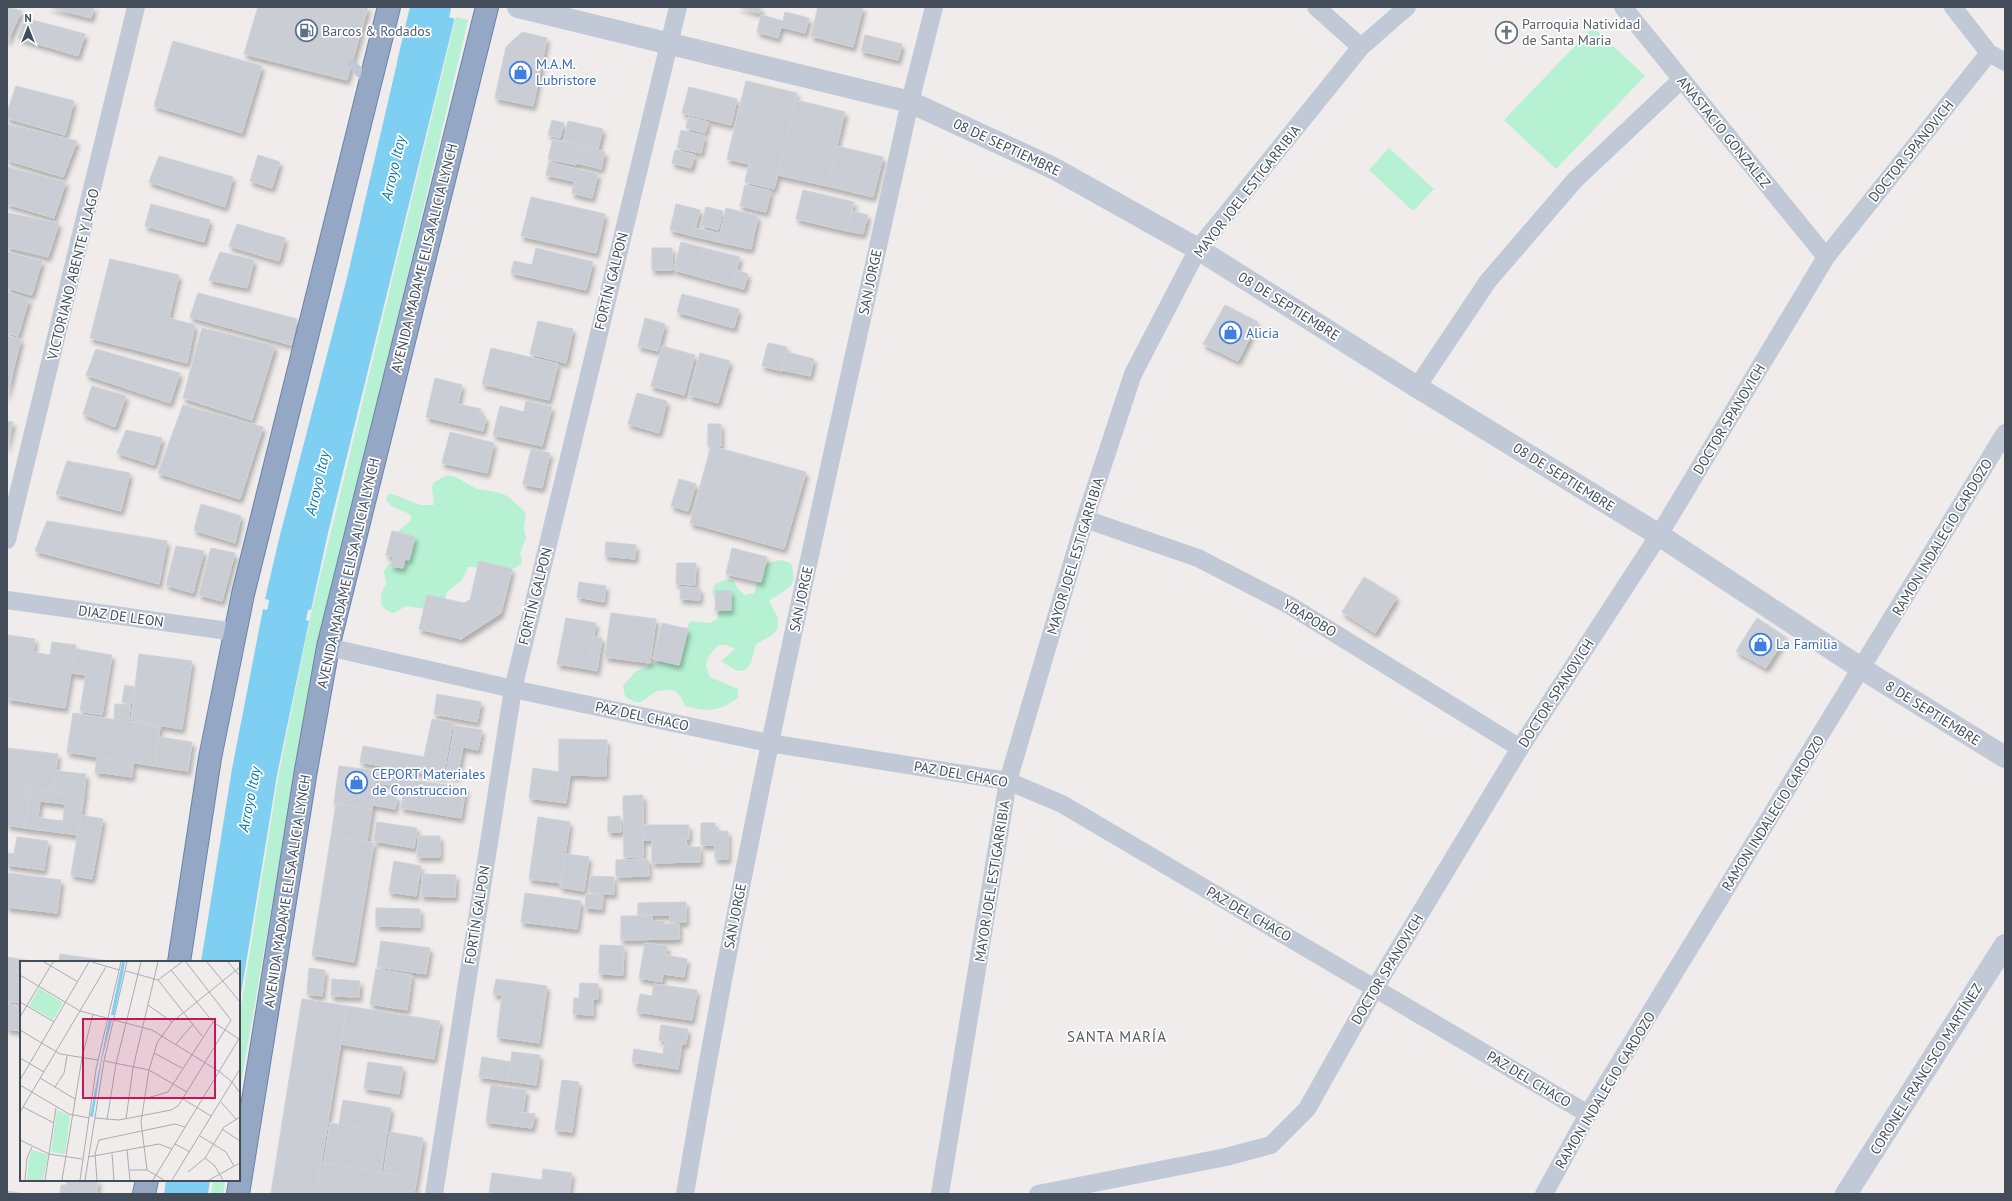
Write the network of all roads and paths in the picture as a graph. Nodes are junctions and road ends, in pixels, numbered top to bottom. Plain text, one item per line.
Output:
1 (136, 7) edge
2 (389, 7) edge
3 (487, 7) edge
4 (518, 7) edge
5 (678, 7) edge
6 (934, 7) edge
7 (1316, 7) edge
8 (1407, 7) edge
9 (1623, 7) edge
10 (1953, 7) edge
11 (669, 43) junction
12 (1361, 47) junction
13 (1989, 53) junction
14 (2005, 62) edge
15 (352, 64) dead end
16 (1681, 80) junction
17 (370, 84) junction
18 (910, 102) junction
19 (1198, 248) junction
20 (1826, 257) junction
21 (1417, 387) junction
22 (2005, 433) edge
23 (1085, 519) junction
24 (1659, 536) junction
25 (7, 540) edge
26 (7, 600) edge
27 (235, 632) junction
28 (328, 647) junction
29 (1862, 669) junction
30 (513, 689) junction
31 (769, 743) junction
32 (1520, 748) junction
33 (2005, 757) edge
34 (1008, 780) junction
35 (2005, 945) edge
36 (179, 961) edge
37 (1375, 988) junction
38 (1588, 1114) junction
39 (147, 1181) edge
40 (144, 1194) edge
41 (238, 1194) edge
42 (434, 1194) edge
43 (685, 1194) edge
44 (940, 1194) edge
45 (1038, 1194) edge
46 (1544, 1194) edge
47 (1846, 1194) edge

1 - 25 street, VICTORIANO ABENTE Y LAGO
2 - 17 highway
3 - 28 highway, AVENIDA MADAME ELISA ALICIA LYNCH
4 - 11 street
5 - 11 street, FORTÍN GALPON
6 - 18 street, SAN JORGE
7 - 12 street
8 - 12 street, MAYOR JOEL ESTIGARRIBIA
9 - 16 street, ANASTACIO GONZALEZ
10 - 13 street
11 - 18 street, 08 DE SEPTIEMBRE
11 - 30 street, FORTÍN GALPON
12 - 19 street, MAYOR JOEL ESTIGARRIBIA
13 - 14 street
13 - 20 street, DOCTOR SPANOVICH
15 - 17 lane
16 - 20 street, ANASTACIO GONZALEZ
16 - 21 street
17 - 27 highway
18 - 19 street, 08 DE SEPTIEMBRE
18 - 31 street, SAN JORGE
19 - 21 street, 08 DE SEPTIEMBRE
19 - 23 street, MAYOR JOEL ESTIGARRIBIA
20 - 24 street, DOCTOR SPANOVICH
21 - 24 street, 08 DE SEPTIEMBRE
22 - 29 street, RAMON INDALECIO CARDOZO
23 - 32 street, YBAPOBO
23 - 34 street, MAYOR JOEL ESTIGARRIBIA
24 - 29 street, 08 DE SEPTIEMBRE
24 - 32 street, DOCTOR SPANOVICH
26 - 27 street, DIAZ DE LEON
27 - 36 highway
28 - 30 street, PAZ DEL CHACO
28 - 41 highway, AVENIDA MADAME ELISA ALICIA LYNCH
29 - 33 street, 8 DE SEPTIEMBRE
29 - 38 street, RAMON INDALECIO CARDOZO
30 - 31 street, PAZ DEL CHACO
30 - 42 street, FORTÍN GALPON
31 - 34 street, PAZ DEL CHACO
31 - 43 street, SAN JORGE
32 - 37 street, DOCTOR SPANOVICH
34 - 37 street, PAZ DEL CHACO
34 - 44 street, MAYOR JOEL ESTIGARRIBIA
35 - 47 street, CORONEL FRANCISCO MARTÍNEZ
37 - 38 street, PAZ DEL CHACO
37 - 45 street, DOCTOR SPANOVICH
38 - 46 street, RAMON INDALECIO CARDOZO
39 - 40 highway

